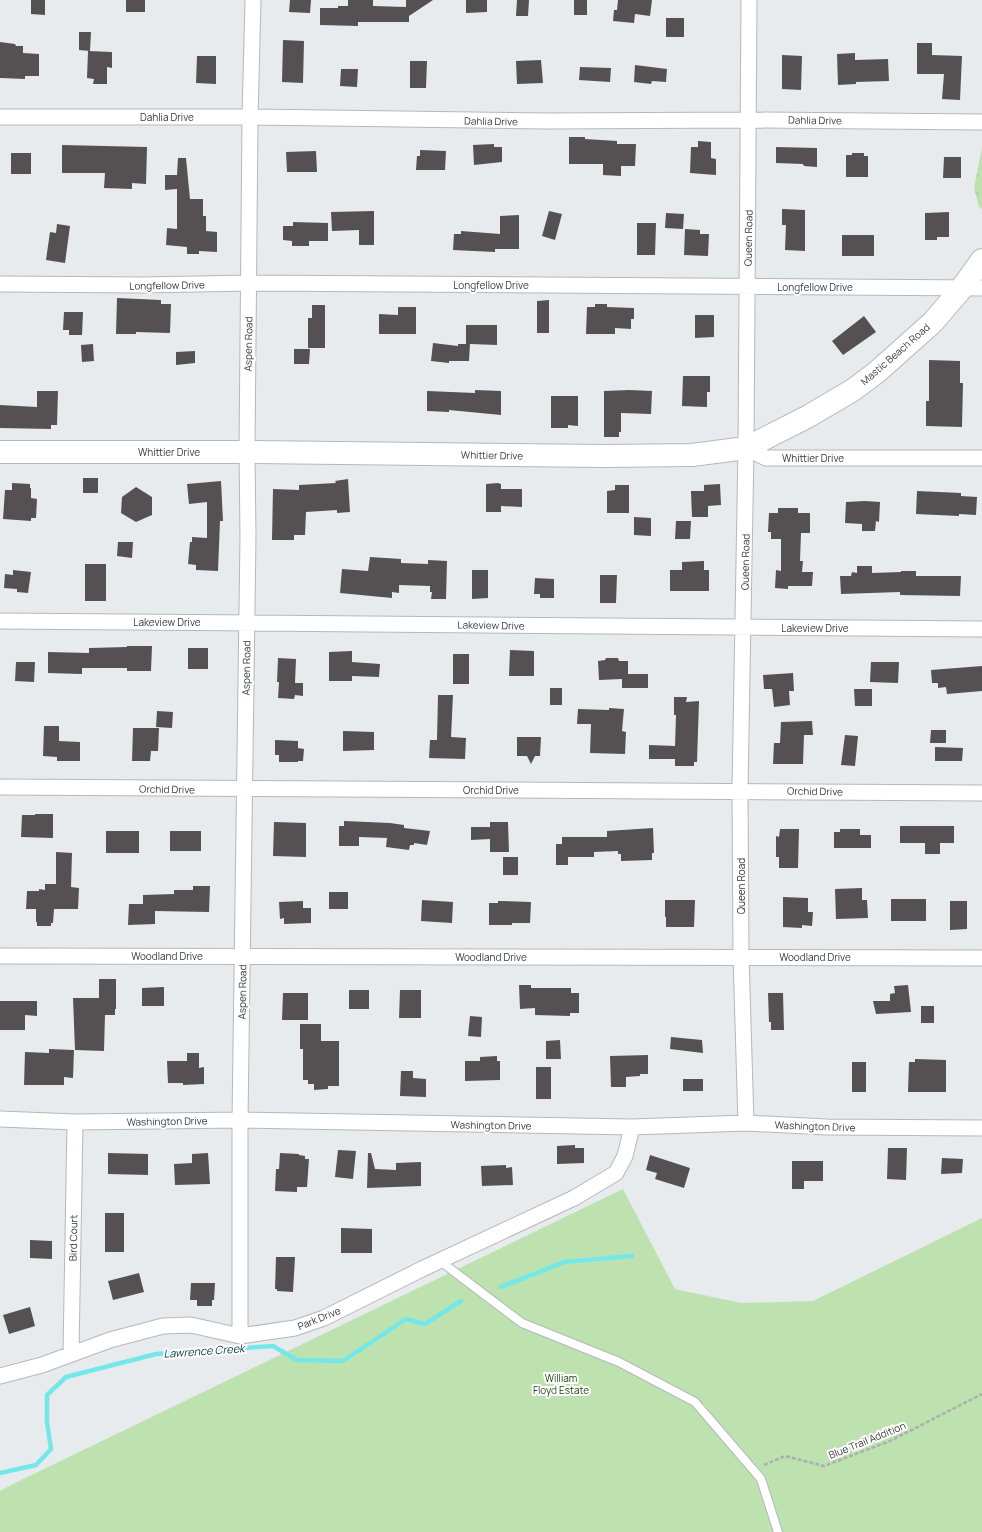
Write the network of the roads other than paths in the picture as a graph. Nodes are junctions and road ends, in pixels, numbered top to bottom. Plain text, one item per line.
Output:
1 (253, 0) edge
2 (749, 0) edge
3 (0, 117) edge
4 (250, 117) junction
5 (749, 120) junction
6 (982, 122) edge
7 (982, 260) edge
8 (249, 283) junction
9 (0, 284) edge
10 (747, 286) junction
11 (972, 288) edge
12 (746, 448) junction
13 (0, 452) edge
14 (247, 452) junction
15 (982, 458) edge
16 (0, 620) edge
17 (247, 622) junction
18 (744, 628) junction
19 (982, 629) edge
20 (0, 788) edge
21 (244, 790) junction
22 (740, 790) junction
23 (982, 793) edge
24 (0, 956) edge
25 (741, 956) junction
26 (243, 957) junction
27 (982, 958) edge
28 (0, 1120) edge
29 (240, 1120) junction
30 (75, 1122) junction
31 (746, 1123) junction
32 (632, 1127) junction
33 (982, 1128) edge
34 (440, 1261) junction
35 (240, 1336) junction
36 (72, 1353) junction
37 (0, 1376) edge
38 (778, 1532) edge

1 - 4 street, Aspen Road
2 - 5 street, Queen Road
3 - 4 street, Dahlia Drive
4 - 5 street, Dahlia Drive
4 - 8 street, Aspen Road
5 - 6 street, Dahlia Drive
5 - 10 street, Queen Road
7 - 11 street, Mastic Beach Road
8 - 9 street, Longfellow Drive
8 - 10 street, Longfellow Drive
8 - 14 street, Aspen Road
10 - 11 street, Longfellow Drive
10 - 12 street, Queen Road
11 - 12 street, Mastic Beach Road
12 - 14 street, Whittier Drive
12 - 15 street, Whittier Drive
12 - 18 street, Queen Road
13 - 14 street, Whittier Drive
14 - 17 street, Aspen Road
16 - 17 street, Lakeview Drive
17 - 18 street, Lakeview Drive
17 - 21 street, Aspen Road
18 - 19 street, Lakeview Drive
18 - 22 street, Queen Road
20 - 21 street, Orchid Drive
21 - 22 street, Orchid Drive
21 - 26 street, Aspen Road
22 - 23 street, Orchid Drive
22 - 25 street, Queen Road
24 - 26 street, Woodland Drive
25 - 26 street, Woodland Drive
25 - 27 street, Woodland Drive
25 - 31 street, Queen Road
26 - 29 street, Aspen Road
28 - 30 street, Washington Drive
29 - 30 street, Washington Drive
29 - 32 street, Washington Drive
29 - 35 street, Aspen Road
30 - 36 street, Bird Court
31 - 32 street, Washington Drive
31 - 33 street, Washington Drive
32 - 34 street, Park Drive
34 - 35 street, Park Drive
34 - 38 lane
35 - 36 street, Park Drive
36 - 37 street, Park Drive

